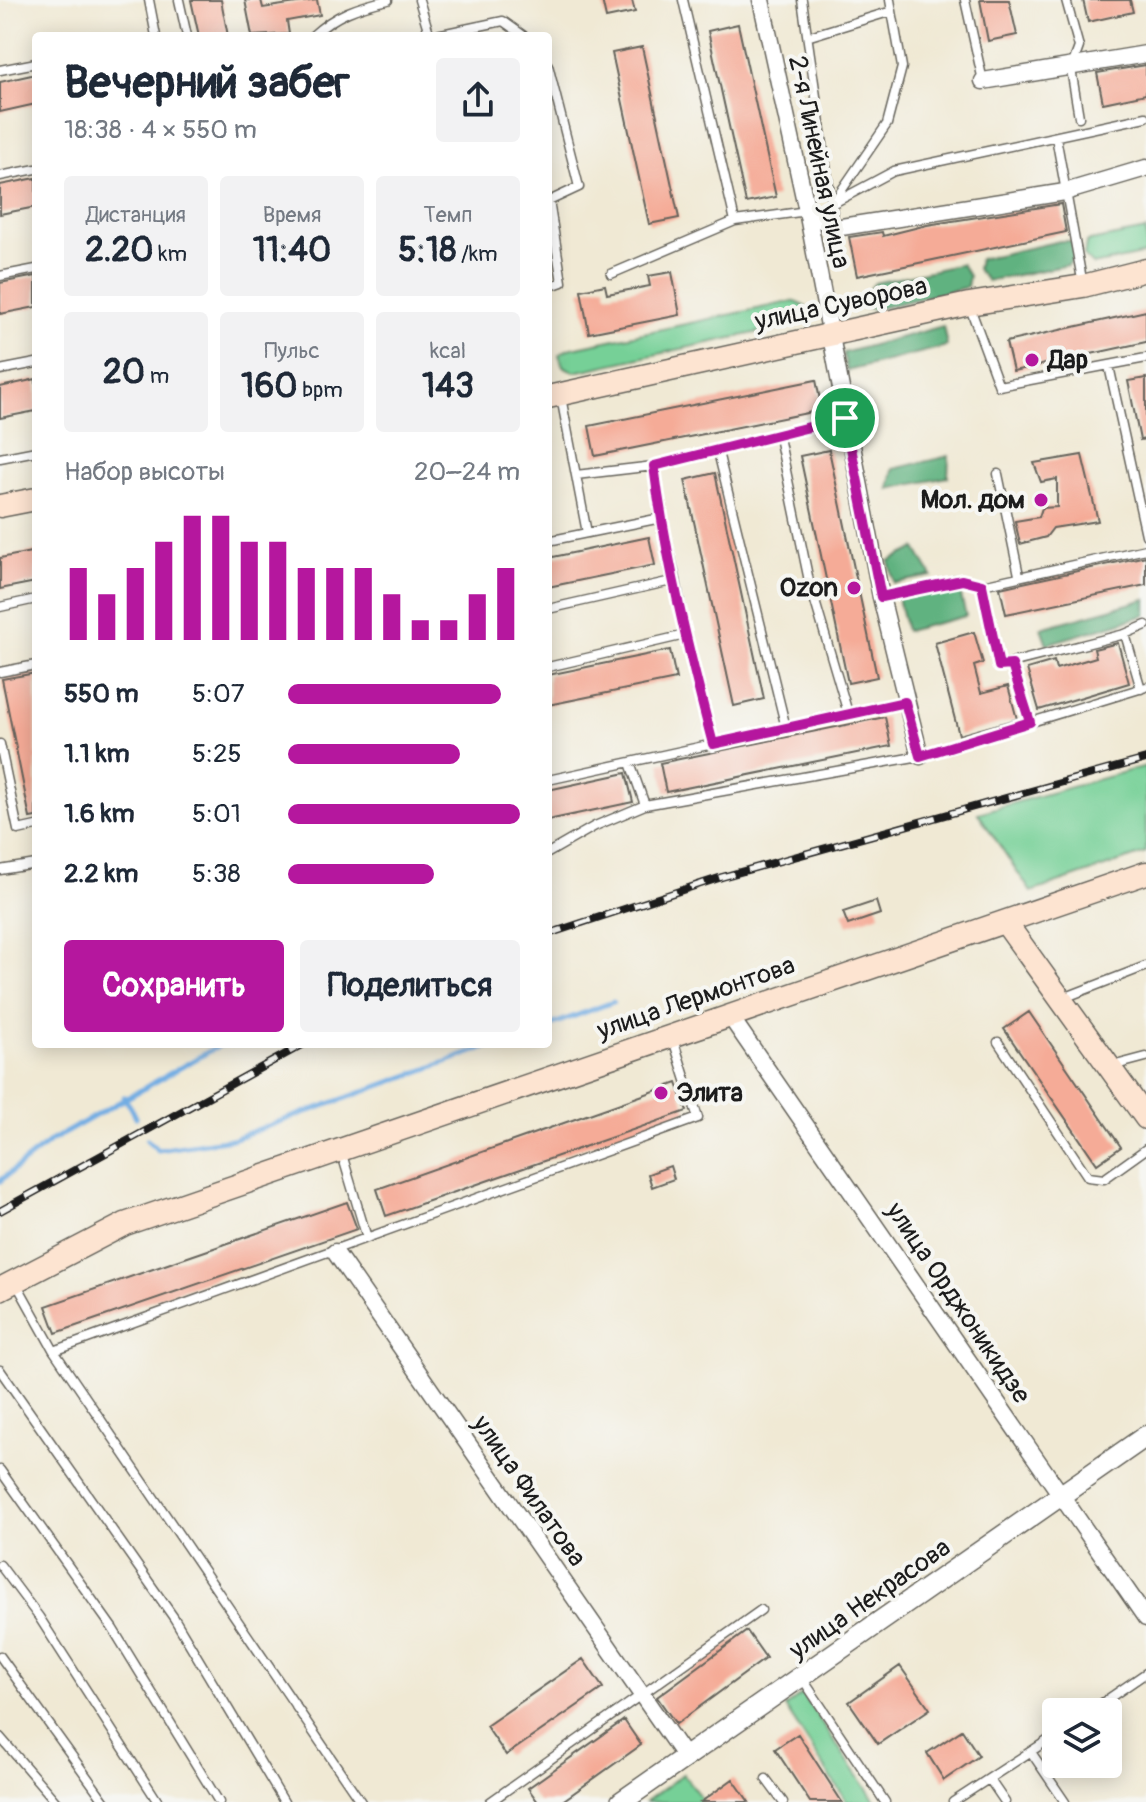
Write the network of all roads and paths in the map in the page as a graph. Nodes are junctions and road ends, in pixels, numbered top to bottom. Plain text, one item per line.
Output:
1 (149, 0) edge
2 (179, 0) edge
3 (388, 0) edge
4 (419, 0) edge
5 (683, 0) edge
6 (761, 0) edge
7 (802, 0) edge
8 (890, 0) edge
9 (965, 0) edge
10 (1066, 0) edge
11 (351, 4) edge
12 (892, 11) junction
13 (155, 32) edge
14 (186, 32) edge
15 (316, 32) edge
16 (430, 32) edge
17 (450, 32) edge
18 (518, 32) edge
19 (810, 36) junction
20 (1146, 54) edge
21 (32, 64) edge
22 (1071, 69) junction
23 (0, 70) edge
24 (552, 81) edge
25 (983, 81) joint
26 (1079, 117) dead end
27 (1146, 117) edge
28 (1056, 137) junction
29 (1146, 168) edge
30 (32, 170) edge
31 (0, 176) edge
32 (1065, 192) junction
33 (552, 199) edge
34 (832, 204) junction
35 (807, 211) junction
36 (735, 221) junction
37 (552, 224) edge
38 (835, 228) junction
39 (32, 270) edge
40 (1146, 270) edge
41 (611, 274) dead end
42 (0, 276) edge
43 (552, 286) edge
44 (1083, 286) junction
45 (969, 304) junction
46 (829, 335) junction
47 (1146, 358) edge
48 (32, 364) edge
49 (1109, 366) junction
50 (0, 370) edge
51 (554, 396) edge
52 (845, 418) junction
53 (779, 437) junction
54 (32, 452) edge
55 (718, 452) junction
56 (0, 458) edge
57 (654, 466) junction
58 (998, 474) dead end
59 (576, 475) junction
60 (32, 500) edge
61 (0, 506) edge
62 (661, 518) junction
63 (587, 533) junction
64 (1146, 535) edge
65 (552, 540) edge
66 (1146, 549) edge
67 (1019, 575) junction
68 (676, 580) junction
69 (982, 585) junction
70 (881, 597) junction
71 (32, 600) edge
72 (0, 607) edge
73 (552, 608) edge
74 (1146, 625) edge
75 (1125, 634) junction
76 (685, 635) junction
77 (1012, 665) junction
78 (32, 666) edge
79 (552, 666) edge
80 (0, 672) edge
81 (1143, 688) edge
82 (905, 702) junction
83 (848, 713) junction
84 (1030, 722) junction
85 (786, 728) junction
86 (0, 744) edge
87 (713, 744) junction
88 (920, 756) junction
89 (630, 763) junction
90 (552, 779) edge
91 (645, 805) junction
92 (32, 827) edge
93 (552, 851) edge
94 (32, 865) edge
95 (0, 870) edge
96 (1146, 873) edge
97 (1005, 922) junction
98 (1146, 966) edge
99 (1058, 1000) junction
100 (730, 1016) junction
101 (672, 1035) junction
102 (998, 1042) dead end
103 (1146, 1057) edge
104 (1108, 1067) junction
105 (1146, 1118) edge
106 (1146, 1149) edge
107 (340, 1150) junction
108 (367, 1238) junction
109 (335, 1252) junction
110 (7, 1284) edge
111 (54, 1351) junction
112 (0, 1370) edge
113 (1146, 1436) edge
114 (0, 1470) edge
115 (1060, 1498) junction
116 (0, 1565) edge
117 (761, 1610) dead end
118 (1146, 1618) edge
119 (0, 1656) edge
120 (1146, 1673) edge
121 (802, 1678) junction
122 (640, 1695) junction
123 (1109, 1698) edge
124 (0, 1737) edge
125 (1042, 1745) edge
126 (1031, 1752) junction
127 (685, 1757) junction
128 (766, 1779) dead end
129 (990, 1780) junction
130 (56, 1802) edge
131 (105, 1802) edge
132 (158, 1802) edge
133 (219, 1802) edge
134 (284, 1802) edge
135 (361, 1802) edge
136 (490, 1802) edge
137 (621, 1802) edge
138 (783, 1802) edge
139 (885, 1802) edge
140 (953, 1802) edge
141 (1005, 1802) edge
142 (1065, 1802) edge

1 - 13 lane
2 - 14 lane
3 - 11 lane
4 - 16 lane
5 - 36 lane
6 - 35 street, 2-я Линейная улица
7 - 19 lane
8 - 12 lane
9 - 25 lane
10 - 22 lane
11 - 15 lane
12 - 19 lane
12 - 34 lane
17 - 18 lane
19 - 34 lane
20 - 22 street
21 - 23 lane
22 - 25 street
22 - 26 lane
24 - 33 lane
27 - 28 lane
28 - 32 lane
28 - 34 lane
29 - 32 street
30 - 31 lane
32 - 38 street
32 - 44 lane
34 - 38 lane
35 - 36 lane
35 - 38 street
35 - 46 street, 2-я Линейная улица
36 - 41 lane
37 - 43 lane
39 - 42 lane
40 - 44 main road, улица Суворова
44 - 45 main road, улица Суворова
45 - 46 main road, улица Суворова
45 - 49 lane
46 - 51 main road, улица Суворова
46 - 52 street, 2-я Линейная улица
47 - 49 lane
48 - 50 lane
49 - 64 lane
51 - 59 lane
52 - 53 lane
52 - 70 street, 2-я Линейная улица
53 - 55 lane
53 - 83 lane
54 - 56 lane
55 - 57 lane
55 - 85 lane
57 - 59 lane
57 - 62 lane
58 - 67 lane
59 - 63 lane
60 - 61 main road
62 - 63 lane
62 - 68 lane
63 - 65 lane
66 - 67 lane
67 - 69 lane
68 - 73 lane
68 - 76 lane
69 - 70 lane
69 - 77 lane
70 - 82 street, 2-я Линейная улица
71 - 72 lane
74 - 75 lane
75 - 77 lane
75 - 81 lane
76 - 79 lane
76 - 87 lane
77 - 84 lane
78 - 80 lane
81 - 84 lane
82 - 83 lane
82 - 88 street, 2-я Линейная улица
83 - 85 lane
84 - 88 lane
85 - 87 lane
86 - 92 lane
87 - 89 lane
88 - 91 lane
89 - 90 lane
89 - 91 lane
91 - 93 lane
94 - 95 lane
96 - 97 main road, улица Лермонтова
97 - 99 main road
97 - 100 main road, улица Лермонтова
98 - 99 lane
99 - 104 main road
100 - 101 main road, улица Лермонтова
100 - 115 street, улица Орджоникидзе
101 - 107 main road, улица Лермонтова
101 - 108 lane
102 - 106 lane
103 - 104 lane
104 - 105 main road
107 - 108 lane
107 - 110 main road, улица Лермонтова
108 - 109 lane
109 - 111 lane
109 - 122 street, улица Филатова
110 - 111 lane
111 - 135 lane
112 - 134 lane
113 - 115 street, улица Некрасова
114 - 133 lane
115 - 118 street, улица Орджоникидзе
115 - 121 street, улица Некрасова
116 - 132 lane
117 - 122 lane
119 - 131 lane
120 - 123 lane
121 - 127 street, улица Некрасова
121 - 139 lane
122 - 127 street, улица Филатова
122 - 136 lane
124 - 130 lane
125 - 126 lane
126 - 129 lane
126 - 142 lane
127 - 137 street, улица Некрасова
128 - 138 lane
129 - 140 lane
129 - 141 lane

